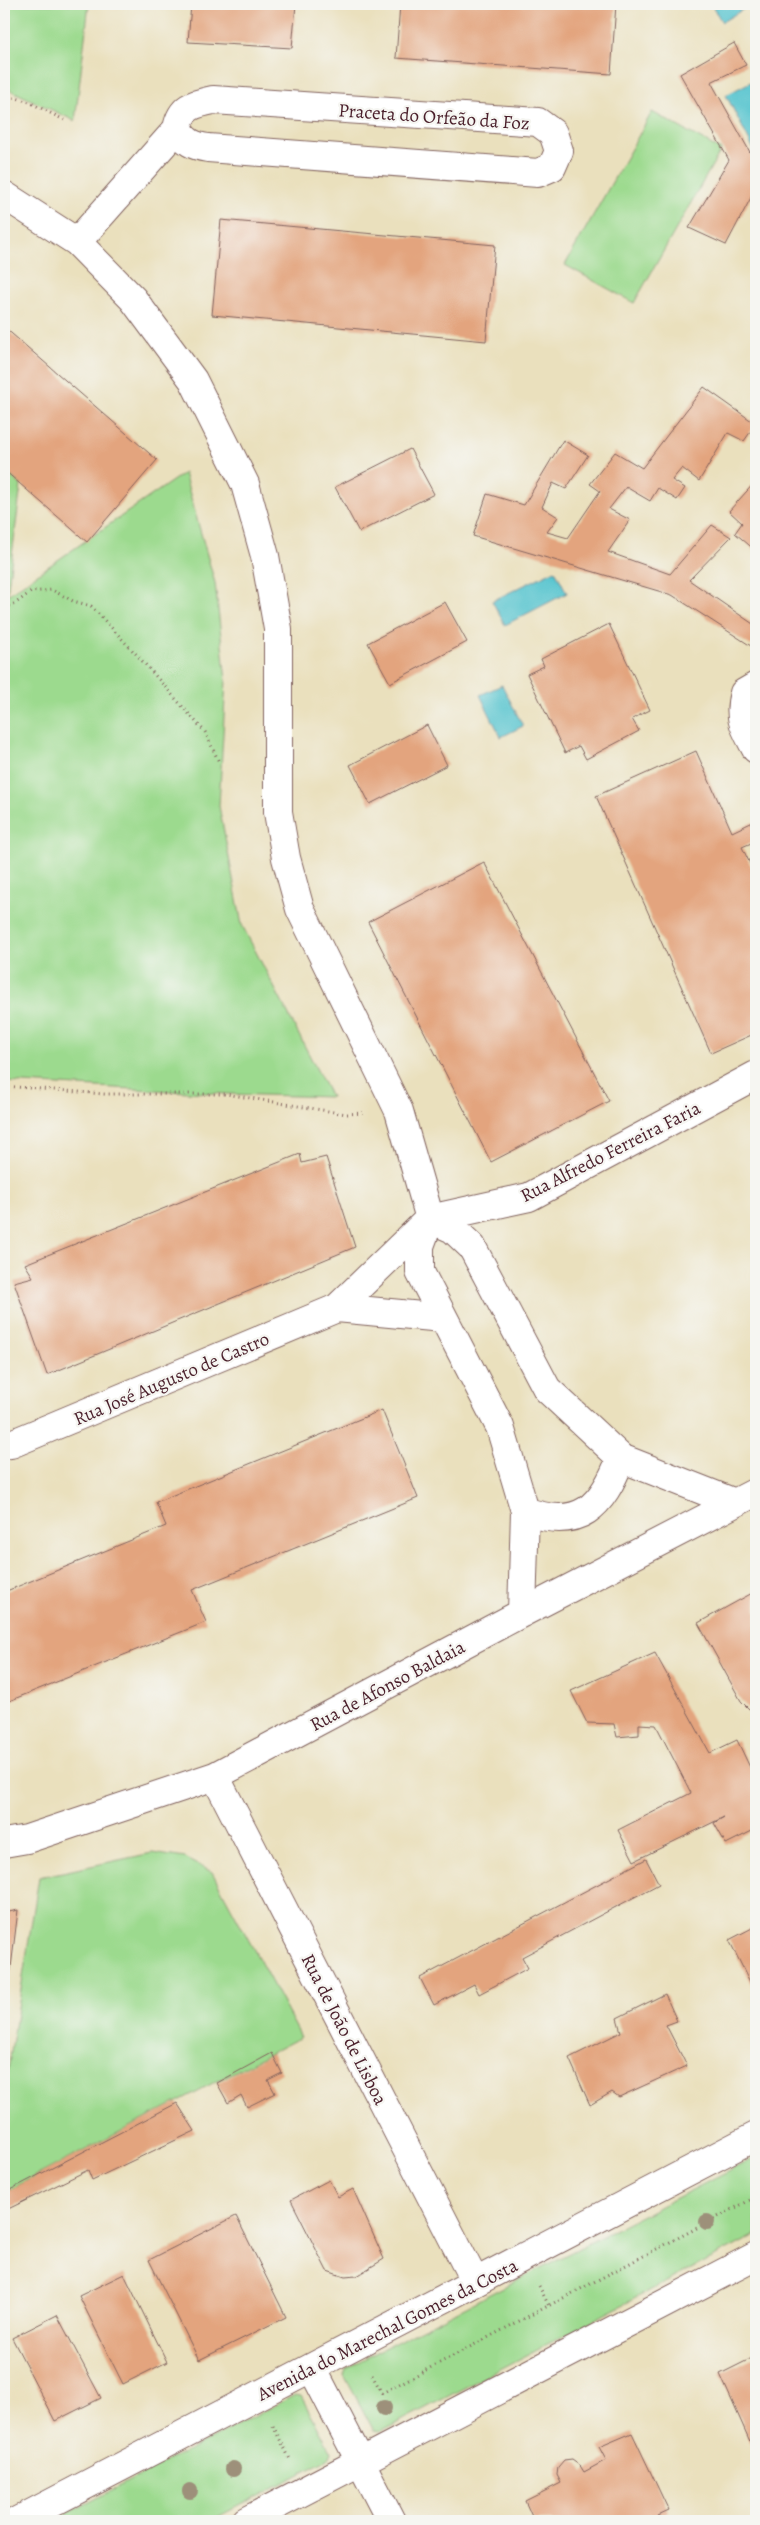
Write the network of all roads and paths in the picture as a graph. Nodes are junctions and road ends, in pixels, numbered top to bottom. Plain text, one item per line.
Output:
1 (4, 94) edge
2 (64, 120) dead end
3 (177, 129) junction
4 (4, 195) edge
5 (77, 242) junction
6 (4, 608) edge
7 (756, 686) edge
8 (756, 749) edge
9 (219, 762) dead end
10 (756, 1075) edge
11 (4, 1086) edge
12 (399, 1111) junction
13 (430, 1219) junction
14 (337, 1308) junction
15 (443, 1318) junction
16 (4, 1445) edge
17 (621, 1458) junction
18 (746, 1497) edge
19 (525, 1511) junction
20 (522, 1613) junction
21 (215, 1776) junction
22 (4, 1843) edge
23 (756, 2136) edge
24 (756, 2197) edge
25 (756, 2256) edge
26 (536, 2281) dead end
27 (474, 2282) junction
28 (549, 2306) junction
29 (312, 2368) junction
30 (366, 2378) dead end
31 (273, 2426) dead end
32 (361, 2462) junction
33 (294, 2466) dead end
34 (17, 2521) edge
35 (246, 2521) edge
36 (391, 2521) edge

1 - 2 path
3 - 3 street, Praceta do Orfeão da Foz
3 - 5 street, Praceta do Orfeão da Foz
4 - 5 street
5 - 12 street
6 - 9 path
7 - 8 street
10 - 13 street, Rua Alfredo Ferreira Faria
11 - 12 path
12 - 13 street
13 - 14 street, Rua José Augusto de Castro
13 - 15 street
13 - 17 street
14 - 15 street, Rua José Augusto de Castro
14 - 16 street, Rua José Augusto de Castro
15 - 19 street
17 - 18 street
17 - 19 street
18 - 20 street, Rua de Afonso Baldaia
19 - 20 street
20 - 21 street, Rua de Afonso Baldaia
21 - 22 street, Rua de Afonso Baldaia
21 - 27 street, Rua de João de Lisboa
23 - 27 street, Avenida do Marechal Gomes da Costa
24 - 28 path
25 - 32 street
26 - 28 path
27 - 29 street, Avenida do Marechal Gomes da Costa
28 - 30 path
29 - 32 street
29 - 34 street, Avenida do Marechal Gomes da Costa
31 - 33 path
32 - 35 street
32 - 36 street

